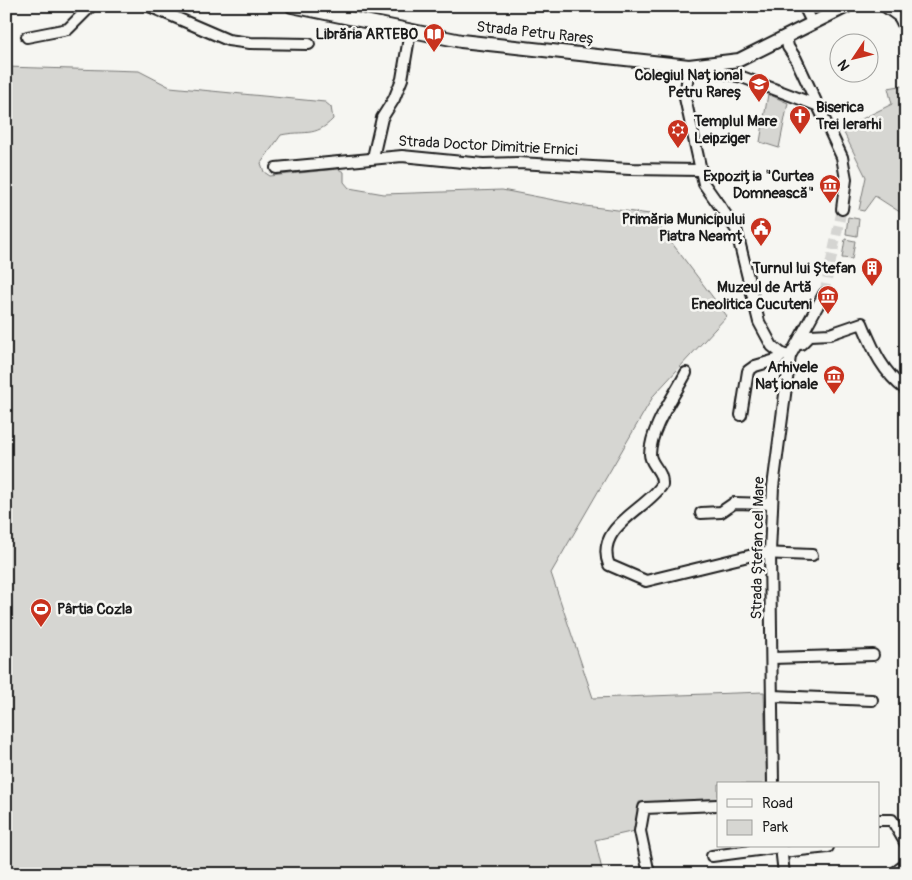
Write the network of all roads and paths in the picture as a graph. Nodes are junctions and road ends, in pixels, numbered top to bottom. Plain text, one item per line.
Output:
1 (91, 6) edge
2 (149, 6) edge
3 (292, 6) edge
4 (804, 6) edge
5 (836, 6) edge
6 (847, 6) edge
7 (886, 6) edge
8 (810, 18) junction
9 (902, 18) edge
10 (410, 32) junction
11 (27, 37) dead end
12 (790, 38) junction
13 (310, 44) dead end
14 (796, 59) junction
15 (689, 66) junction
16 (819, 106) junction
17 (374, 152) dead end
18 (276, 168) dead end
19 (700, 170) junction
20 (842, 209) tunnel mouth
21 (824, 294) tunnel mouth
22 (788, 354) junction
23 (686, 373) dead end
24 (906, 390) edge
25 (741, 415) dead end
26 (772, 504) junction
27 (701, 514) dead end
28 (770, 552) junction
29 (812, 555) dead end
30 (874, 655) dead end
31 (772, 658) junction
32 (772, 696) junction
33 (872, 700) dead end
34 (773, 782) edge
35 (717, 805) edge
36 (880, 820) edge
37 (906, 844) edge
38 (781, 848) edge
39 (712, 856) dead end
40 (906, 864) edge
41 (649, 874) edge
42 (784, 874) edge
43 (893, 874) edge

1 - 11 street
2 - 13 street
3 - 10 main road, Strada Petru Rareș
4 - 8 street
5 - 8 main road, Strada Petru Rareș
6 - 12 main road, Strada Petru Rareș
7 - 9 main road
8 - 12 main road, Strada Petru Rareș
10 - 15 main road, Strada Petru Rareș
10 - 17 street
12 - 14 street
12 - 14 street
12 - 15 main road, Strada Petru Rareș
14 - 16 street
15 - 16 street, Strada Petru Rareș
15 - 19 street
16 - 20 street
18 - 19 street, Strada Doctor Dimitrie Ernici
19 - 22 street
21 - 22 street, Strada Ștefan cel Mare
22 - 24 street
22 - 25 street
22 - 26 street, Strada Ștefan cel Mare
23 - 28 street
26 - 27 street
26 - 28 street, Strada Ștefan cel Mare
28 - 29 street
28 - 31 street, Strada Ștefan cel Mare
30 - 31 street
31 - 32 street, Strada Ștefan cel Mare
32 - 33 street
32 - 34 street, Strada Ștefan cel Mare
35 - 41 street
36 - 37 street
38 - 39 street
38 - 42 street
40 - 43 street

